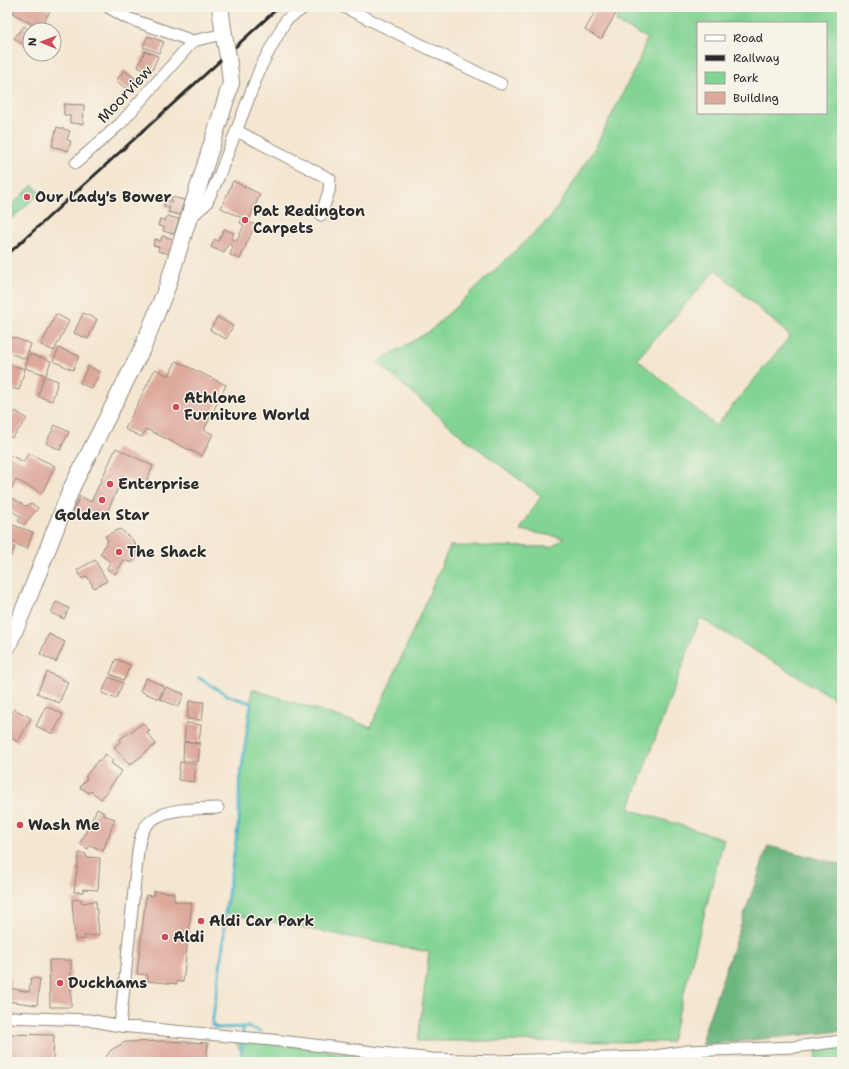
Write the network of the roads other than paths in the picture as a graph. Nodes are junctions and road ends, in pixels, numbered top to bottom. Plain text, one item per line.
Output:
1 (108, 7) edge
2 (220, 7) edge
3 (305, 7) edge
4 (344, 7) edge
5 (193, 42) junction
6 (226, 44) junction
7 (502, 84) dead end
8 (237, 131) junction
9 (76, 163) dead end
10 (321, 215) dead end
11 (189, 220) junction
12 (7, 648) edge
13 (218, 808) dead end
14 (7, 1017) edge
15 (120, 1026) junction
16 (842, 1041) edge
17 (650, 1060) edge

1 - 5 street
2 - 6 main road
3 - 8 street
4 - 7 street
5 - 6 street
5 - 9 street, Moorview
6 - 11 main road
8 - 10 street
8 - 11 street
11 - 12 main road
13 - 15 street
14 - 15 street
15 - 17 street
16 - 17 street

